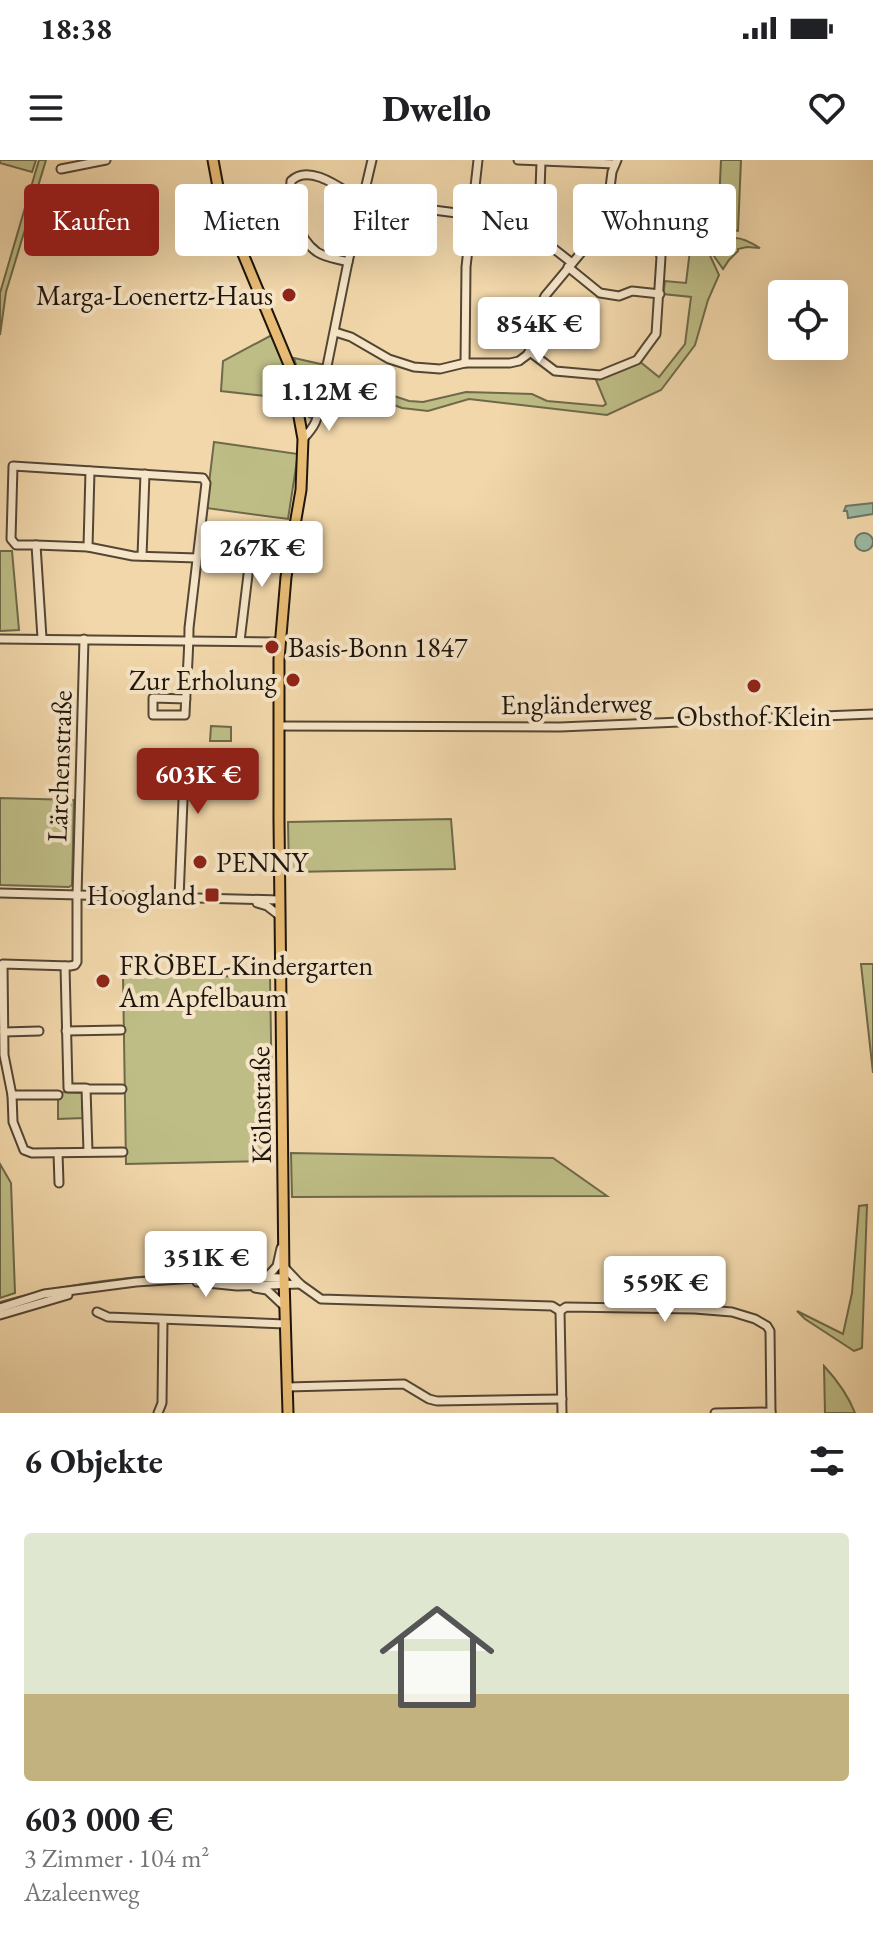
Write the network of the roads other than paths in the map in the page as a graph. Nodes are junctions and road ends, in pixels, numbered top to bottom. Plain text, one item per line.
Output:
1 (106, 160) edge
2 (213, 160) edge
3 (372, 160) edge
4 (478, 160) edge
5 (518, 160) edge
6 (541, 162) junction
7 (616, 162) edge
8 (61, 169) dead end
9 (331, 184) edge
10 (366, 184) edge
11 (475, 184) edge
12 (610, 184) edge
13 (349, 256) edge
14 (467, 256) edge
15 (578, 256) edge
16 (661, 256) edge
17 (348, 262) junction
18 (570, 265) junction
19 (660, 294) junction
20 (335, 332) junction
21 (530, 352) junction
22 (465, 363) junction
23 (318, 411) junction
24 (302, 426) junction
25 (303, 439) junction
26 (90, 471) junction
27 (145, 474) junction
28 (253, 533) dead end
29 (36, 545) junction
30 (88, 547) junction
31 (142, 556) junction
32 (197, 558) junction
33 (42, 638) junction
34 (0, 639) edge
35 (84, 639) junction
36 (189, 640) junction
37 (240, 641) junction
38 (280, 642) junction
39 (186, 699) junction
40 (873, 714) edge
41 (279, 726) junction
42 (183, 789) junction
43 (0, 893) edge
44 (77, 895) junction
45 (179, 898) junction
46 (243, 899) junction
47 (280, 900) junction
48 (280, 916) junction
49 (65, 966) junction
50 (121, 1030) dead end
51 (39, 1031) dead end
52 (66, 1031) junction
53 (4, 1032) junction
54 (86, 1089) junction
55 (122, 1089) dead end
56 (12, 1095) junction
57 (58, 1095) dead end
58 (88, 1152) junction
59 (123, 1152) dead end
60 (58, 1153) junction
61 (59, 1183) dead end
62 (284, 1235) junction
63 (284, 1267) junction
64 (267, 1277) junction
65 (178, 1280) junction
66 (284, 1281) junction
67 (300, 1284) junction
68 (97, 1286) junction
69 (237, 1286) junction
70 (285, 1307) junction
71 (0, 1308) edge
72 (560, 1311) junction
73 (97, 1312) dead end
74 (0, 1315) edge
75 (163, 1320) junction
76 (285, 1324) junction
77 (287, 1387) junction
78 (562, 1399) junction
79 (771, 1412) edge
80 (158, 1413) edge
81 (288, 1413) edge
82 (562, 1413) edge
83 (715, 1413) edge

1 - 8 street
2 - 24 main road, Kölnstraße
3 - 10 street
4 - 11 street
5 - 6 street
6 - 7 street
6 - 18 street
7 - 12 street
9 - 17 street
13 - 17 street
14 - 22 street
15 - 18 street
16 - 19 street
17 - 20 street
18 - 19 street
18 - 21 street
19 - 21 street
20 - 22 street
20 - 23 street
21 - 22 street
23 - 24 street
23 - 25 street
24 - 25 main road, Kölnstraße
25 - 38 main road, Kölnstraße
26 - 27 street
26 - 29 street
26 - 30 street
27 - 31 street
27 - 32 street
28 - 37 street
29 - 30 street
29 - 33 street
30 - 31 street
31 - 32 street
32 - 36 street
33 - 34 street
33 - 35 street
35 - 36 street
35 - 44 street, Lärchenstraße
36 - 37 street
36 - 39 street
37 - 38 street
38 - 41 main road, Kölnstraße
39 - 39 street
40 - 41 street, Engländerweg
41 - 47 main road, Kölnstraße
42 - 42 street
42 - 45 street
43 - 44 street
44 - 45 street
44 - 49 street, Lärchenstraße
45 - 46 street
46 - 47 street
46 - 48 street
47 - 48 main road, Kölnstraße
48 - 62 main road, Kölnstraße
49 - 52 street
49 - 53 street
50 - 52 street
51 - 53 street
52 - 54 street
53 - 56 street
54 - 55 street
54 - 58 street
56 - 57 street
56 - 60 street
58 - 59 street
58 - 60 street
60 - 61 street
62 - 63 main road, Kölnstraße
62 - 64 street
63 - 66 main road, Kölnstraße
63 - 67 street
64 - 65 street
64 - 66 street
65 - 68 street
65 - 69 street
66 - 67 street
66 - 69 street
66 - 70 main road, Kölnstraße
67 - 72 street
68 - 71 street
68 - 74 street
69 - 70 street
70 - 76 main road, Kölnstraße
72 - 78 street
72 - 79 street
73 - 75 street
75 - 76 street
75 - 80 street
76 - 77 main road, Kölnstraße
77 - 78 street
77 - 81 main road, Kölnstraße
78 - 82 street
79 - 83 street

